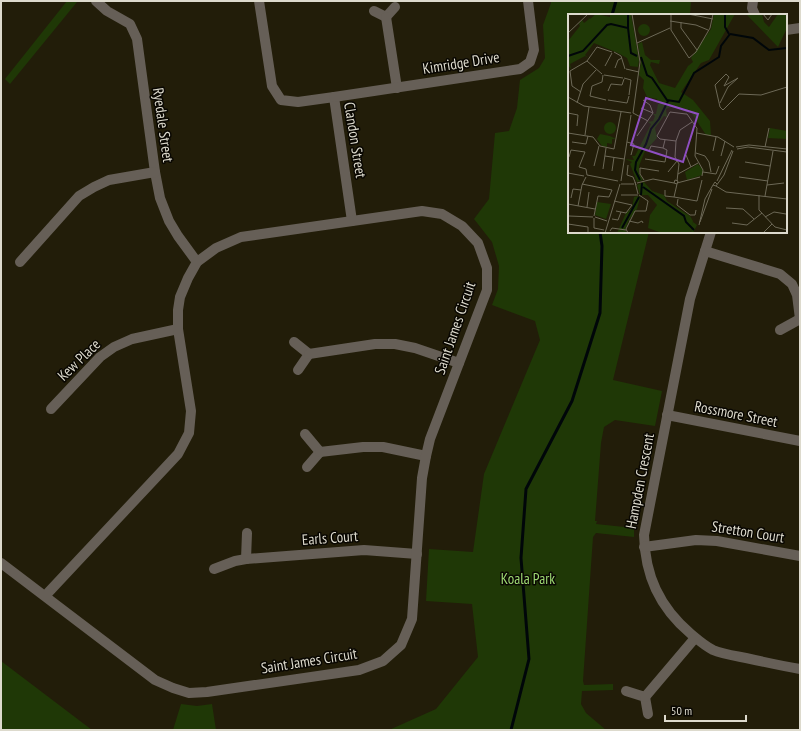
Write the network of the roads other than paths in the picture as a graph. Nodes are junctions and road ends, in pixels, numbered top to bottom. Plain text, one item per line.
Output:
1 (96, 1) edge
2 (259, 1) edge
3 (528, 1) edge
4 (752, 1) edge
5 (395, 7) dead end
6 (374, 11) dead end
7 (755, 14) edge
8 (386, 17) junction
9 (800, 28) edge
10 (787, 30) edge
11 (397, 88) junction
12 (334, 97) junction
13 (154, 172) junction
14 (352, 221) junction
15 (711, 233) edge
16 (705, 251) junction
17 (20, 262) dead end
18 (197, 262) junction
19 (800, 319) edge
20 (178, 329) junction
21 (780, 330) dead end
22 (294, 342) dead end
23 (309, 354) junction
24 (459, 363) junction
25 (298, 370) dead end
26 (51, 408) dead end
27 (667, 416) junction
28 (305, 434) dead end
29 (800, 441) edge
30 (320, 452) junction
31 (426, 456) junction
32 (307, 468) dead end
33 (247, 533) dead end
34 (644, 547) junction
35 (417, 554) junction
36 (800, 556) edge
37 (246, 559) junction
38 (1, 563) edge
39 (214, 569) dead end
40 (45, 596) junction
41 (695, 638) junction
42 (800, 670) edge
43 (626, 691) dead end
44 (645, 697) junction
45 (648, 714) dead end

1 - 13 street, Ryedale Street
2 - 12 street, Clandon Street
3 - 11 street, Kimridge Drive
4 - 7 street
5 - 8 street
6 - 8 street
8 - 11 street
9 - 10 street
11 - 12 street, Kimridge Drive
12 - 14 street, Clandon Street
13 - 17 street
13 - 18 street, Ryedale Street
14 - 18 street, Saint James Circuit
14 - 24 street, Saint James Circuit
15 - 16 street, Hampden Crescent
16 - 19 street
16 - 27 street, Hampden Crescent
18 - 20 street, Saint James Circuit
19 - 21 street
20 - 26 street, Kew Place
20 - 40 street, Saint James Circuit
22 - 23 street
23 - 24 street
23 - 25 street
24 - 31 street, Saint James Circuit
27 - 29 street, Rossmore Street
27 - 34 street, Hampden Crescent
28 - 30 street
30 - 31 street
30 - 32 street
31 - 35 street, Saint James Circuit
33 - 37 street
34 - 36 street, Stretton Court
34 - 41 street, Hampden Crescent
35 - 37 street, Earls Court
35 - 40 street, Saint James Circuit
37 - 39 street, Earls Court
38 - 40 street, Saint James Circuit
41 - 42 street, Hampden Crescent
41 - 44 street
43 - 44 street
44 - 45 street

